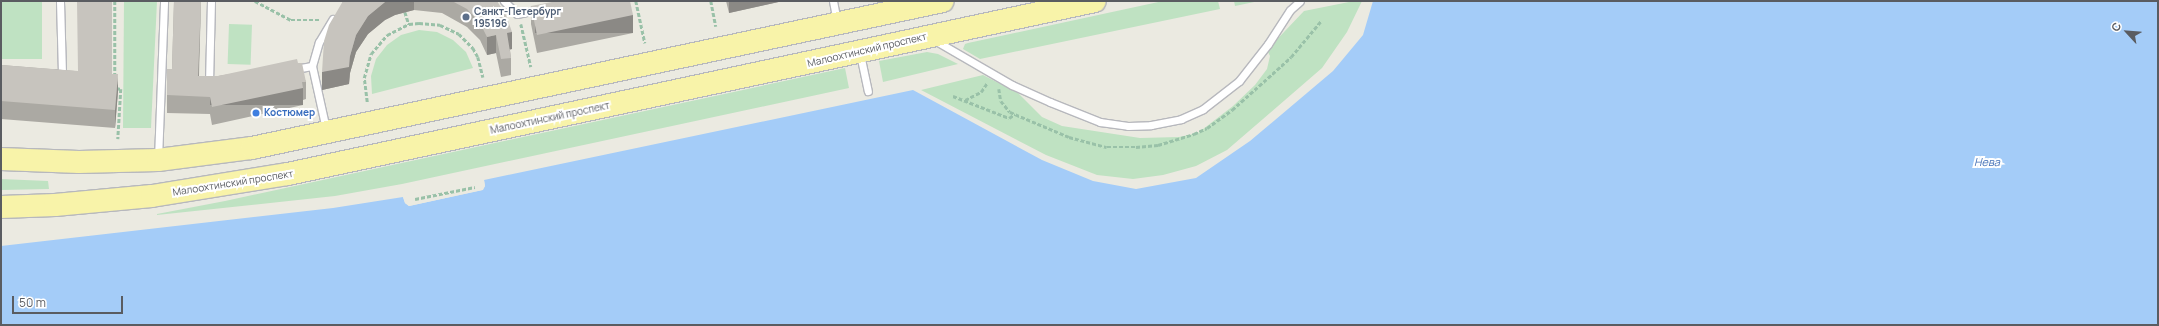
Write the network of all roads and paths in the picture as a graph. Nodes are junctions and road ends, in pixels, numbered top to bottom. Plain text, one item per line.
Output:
1 (60, 1) edge
2 (115, 1) edge
3 (164, 1) edge
4 (212, 1) edge
5 (255, 1) edge
6 (504, 1) edge
7 (636, 1) edge
8 (711, 1) edge
9 (833, 1) edge
10 (943, 1) edge
11 (1095, 1) edge
12 (1300, 1) edge
13 (547, 8) edge
14 (405, 12) dead end
15 (518, 14) junction
16 (335, 17) joint
17 (1321, 21) dead end
18 (838, 23) junction
19 (409, 24) junction
20 (716, 27) dead end
21 (927, 36) junction
22 (645, 43) dead end
23 (860, 52) junction
24 (312, 66) junction
25 (531, 67) dead end
26 (289, 70) edge
27 (47, 72) edge
28 (997, 76) junction
29 (483, 77) dead end
30 (222, 84) edge
31 (868, 91) dead end
32 (953, 96) dead end
33 (965, 100) junction
34 (367, 102) dead end
35 (1015, 114) junction
36 (326, 132) junction
37 (118, 139) dead end
38 (1, 159) edge
39 (158, 160) junction
40 (475, 187) dead end
41 (415, 199) dead end
42 (1, 207) edge

1 - 27 lane
2 - 37 path
3 - 39 lane
4 - 30 lane
5 - 16 path
6 - 15 lane
7 - 22 path
8 - 20 path
9 - 18 lane
10 - 18 main road
11 - 21 main road, Малоохтинский проспект
12 - 28 lane
13 - 15 lane
14 - 19 path
15 - 25 path
16 - 24 lane
17 - 35 path
18 - 36 main road
19 - 29 path
19 - 34 path
21 - 23 main road, Малоохтинский проспект
21 - 28 lane
23 - 31 lane
23 - 42 main road, Малоохтинский проспект
24 - 26 lane
24 - 36 lane
28 - 33 path
28 - 35 path
32 - 33 path
33 - 35 path
36 - 39 main road
38 - 39 main road
40 - 41 path

